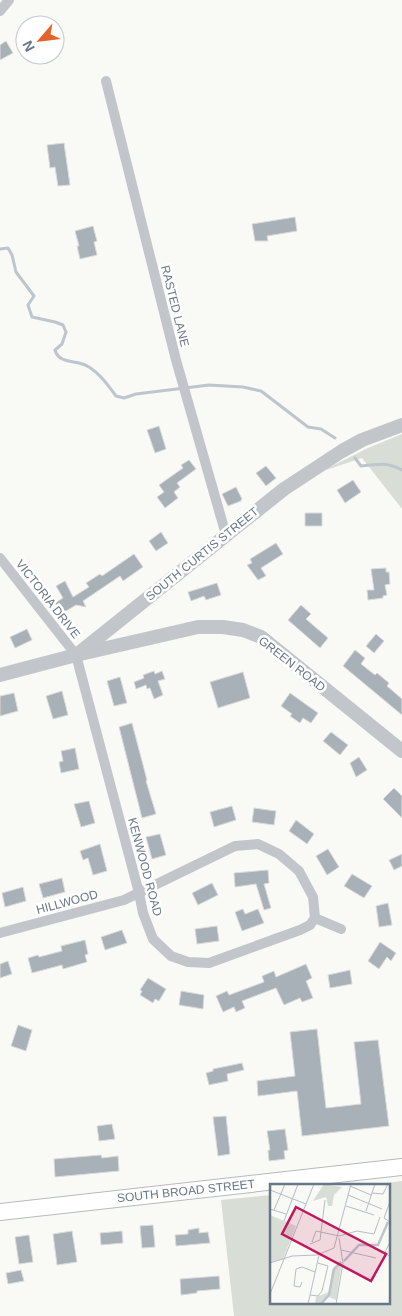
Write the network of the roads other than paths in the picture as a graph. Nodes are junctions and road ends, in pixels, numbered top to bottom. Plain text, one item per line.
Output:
1 (8, 0) edge
2 (0, 11) edge
3 (106, 81) dead end
4 (402, 425) edge
5 (226, 534) junction
6 (0, 558) edge
7 (76, 655) junction
8 (0, 675) edge
9 (402, 751) edge
10 (139, 892) junction
11 (315, 918) junction
12 (341, 929) dead end
13 (0, 933) edge
14 (402, 1167) edge
15 (0, 1212) edge

1 - 2 street
3 - 5 street, RASTED LANE
4 - 5 street, SOUTH CURTIS STREET
5 - 7 street, SOUTH CURTIS STREET
6 - 7 street, VICTORIA DRIVE
7 - 8 street, SOUTH CURTIS STREET
7 - 9 street, GREEN ROAD
7 - 10 street, KENWOOD ROAD
10 - 11 street, HILLWOOD
10 - 11 street, KENWOOD ROAD
10 - 13 street, HILLWOOD
11 - 12 street
14 - 15 main road, SOUTH BROAD STREET

